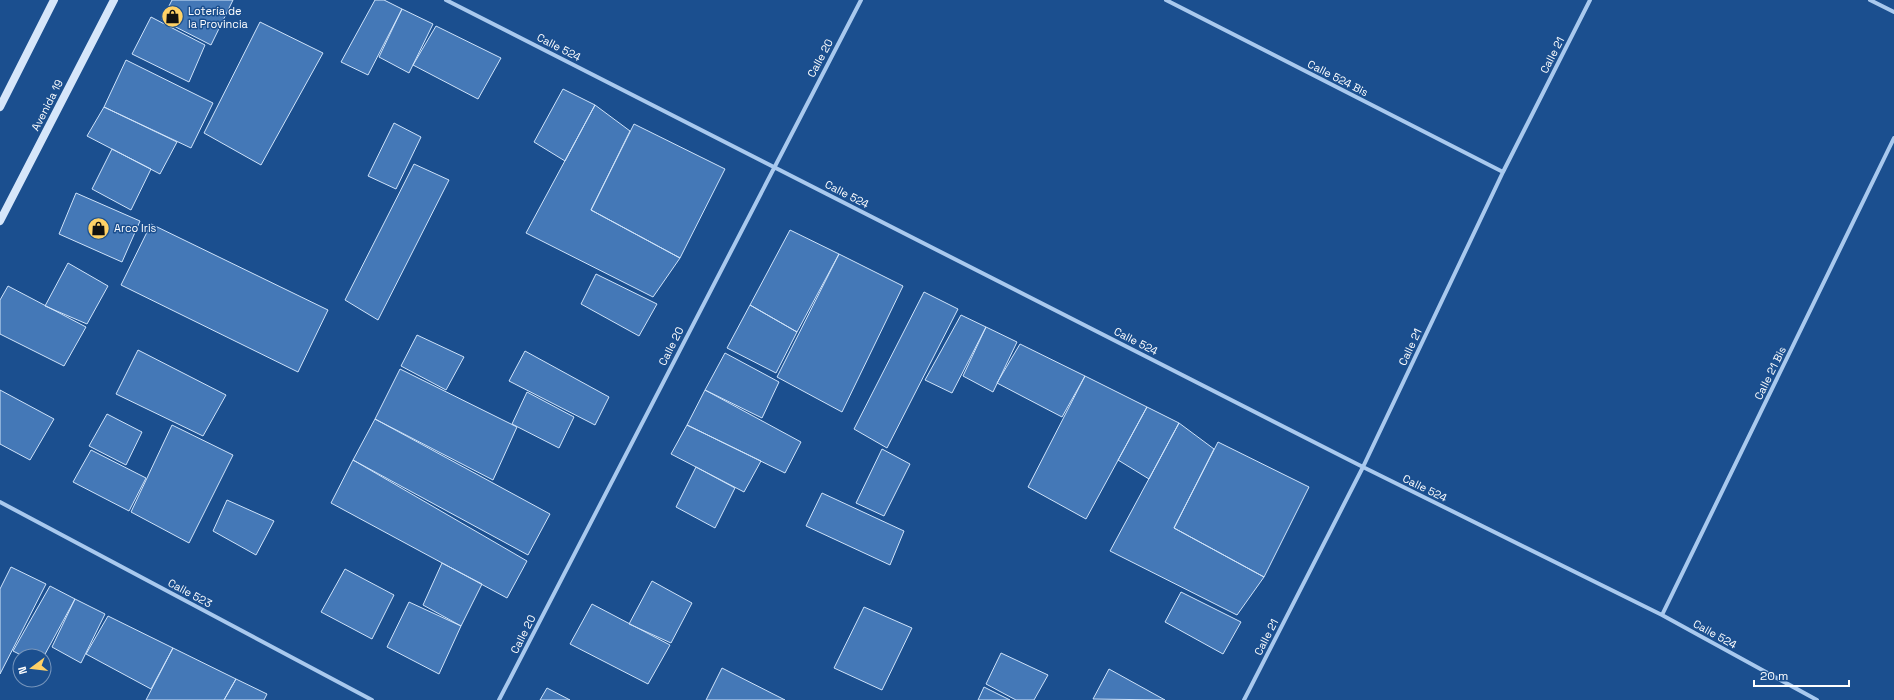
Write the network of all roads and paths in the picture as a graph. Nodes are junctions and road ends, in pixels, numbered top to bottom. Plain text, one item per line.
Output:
1 (54, 0) edge
2 (114, 0) edge
3 (446, 0) edge
4 (861, 0) edge
5 (1166, 0) edge
6 (1590, 0) edge
7 (1870, 0) edge
8 (1894, 12) edge
9 (0, 107) edge
10 (1894, 138) edge
11 (774, 167) junction
12 (1503, 172) junction
13 (0, 221) edge
14 (1363, 467) junction
15 (0, 502) edge
16 (1662, 615) junction
17 (372, 700) edge
18 (499, 700) edge
19 (1244, 700) edge
20 (1817, 700) edge

1 - 9 main road
2 - 13 main road, Avenida 19
3 - 11 street, Calle 524
4 - 11 street, Calle 20
5 - 12 street, Calle 524 Bis
6 - 12 street, Calle 21
7 - 8 street
10 - 16 street, Calle 21 Bis
11 - 14 street, Calle 524
11 - 18 street, Calle 20
12 - 14 street, Calle 21
14 - 16 street, Calle 524
14 - 19 street, Calle 21
15 - 17 street, Calle 523
16 - 20 street, Calle 524

